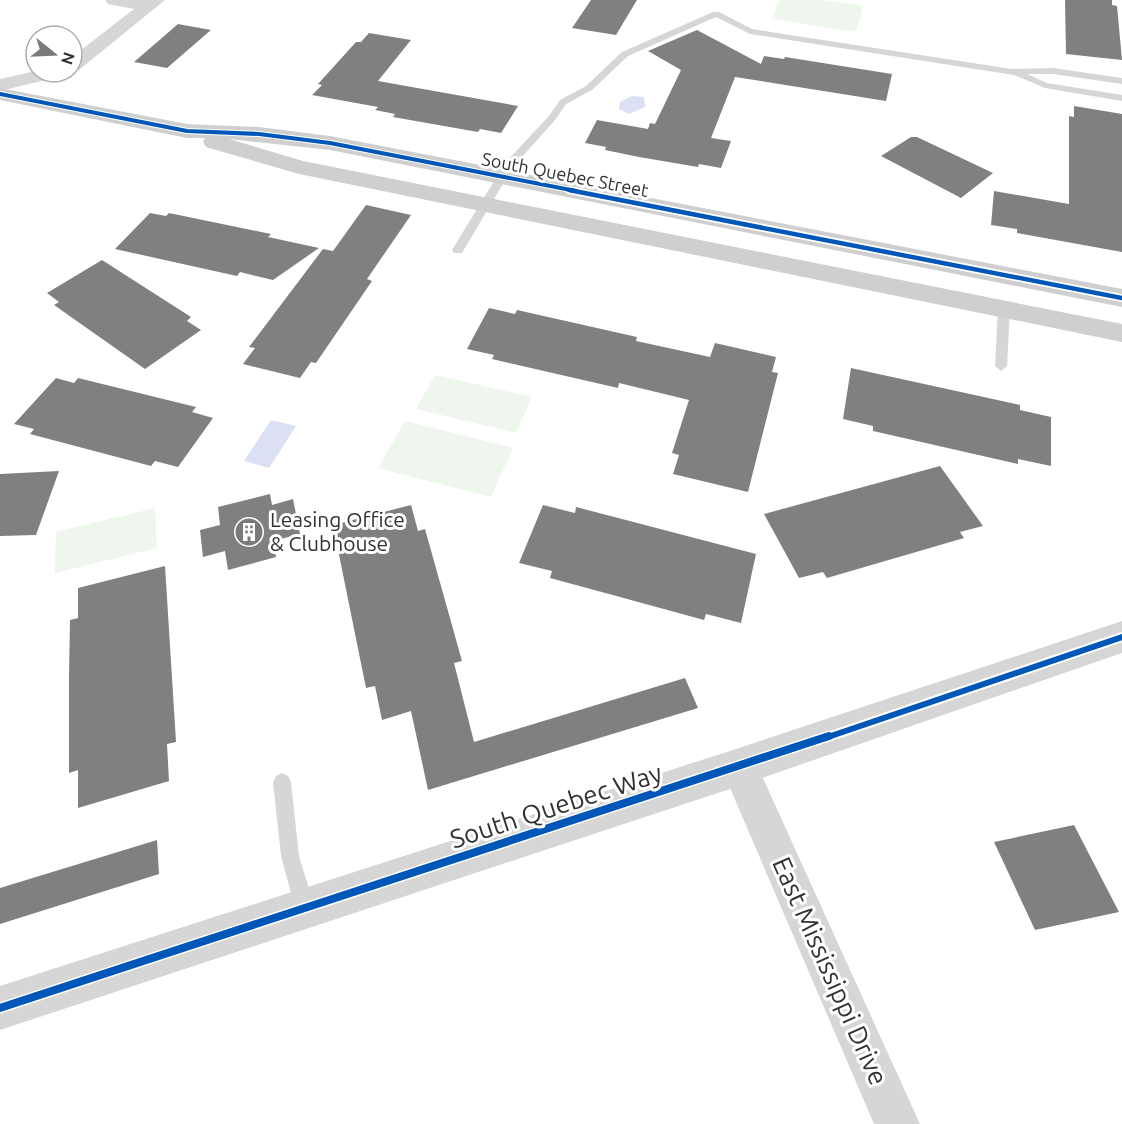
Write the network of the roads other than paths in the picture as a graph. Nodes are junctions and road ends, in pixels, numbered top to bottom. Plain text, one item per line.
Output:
1 (114, 0) edge
2 (152, 3) edge
3 (84, 57) edge
4 (1012, 72) junction
5 (24, 79) edge
6 (1122, 81) edge
7 (0, 85) edge
8 (0, 94) edge
9 (1122, 98) edge
10 (187, 131) junction
11 (501, 177) junction
12 (484, 204) junction
13 (458, 250) dead end
14 (1122, 298) edge
15 (1004, 309) junction
16 (1122, 333) edge
17 (1001, 366) dead end
18 (1122, 637) edge
19 (740, 767) junction
20 (282, 782) dead end
21 (305, 908) junction
22 (0, 1008) edge
23 (897, 1124) edge

1 - 2 street
2 - 3 street
4 - 6 lane
4 - 9 lane
4 - 11 lane
5 - 7 street
8 - 10 main road, South Quebec Street
10 - 11 main road, South Quebec Street
10 - 12 main road, South Quebec Street
11 - 12 lane
11 - 14 main road, South Quebec Street
12 - 13 lane
12 - 15 main road, South Quebec Street
15 - 16 main road, South Quebec Street
15 - 17 lane
18 - 19 street, South Quebec Way
19 - 21 street, South Quebec Way
19 - 23 street, East Mississippi Drive
20 - 21 lane
21 - 22 street, South Quebec Way

